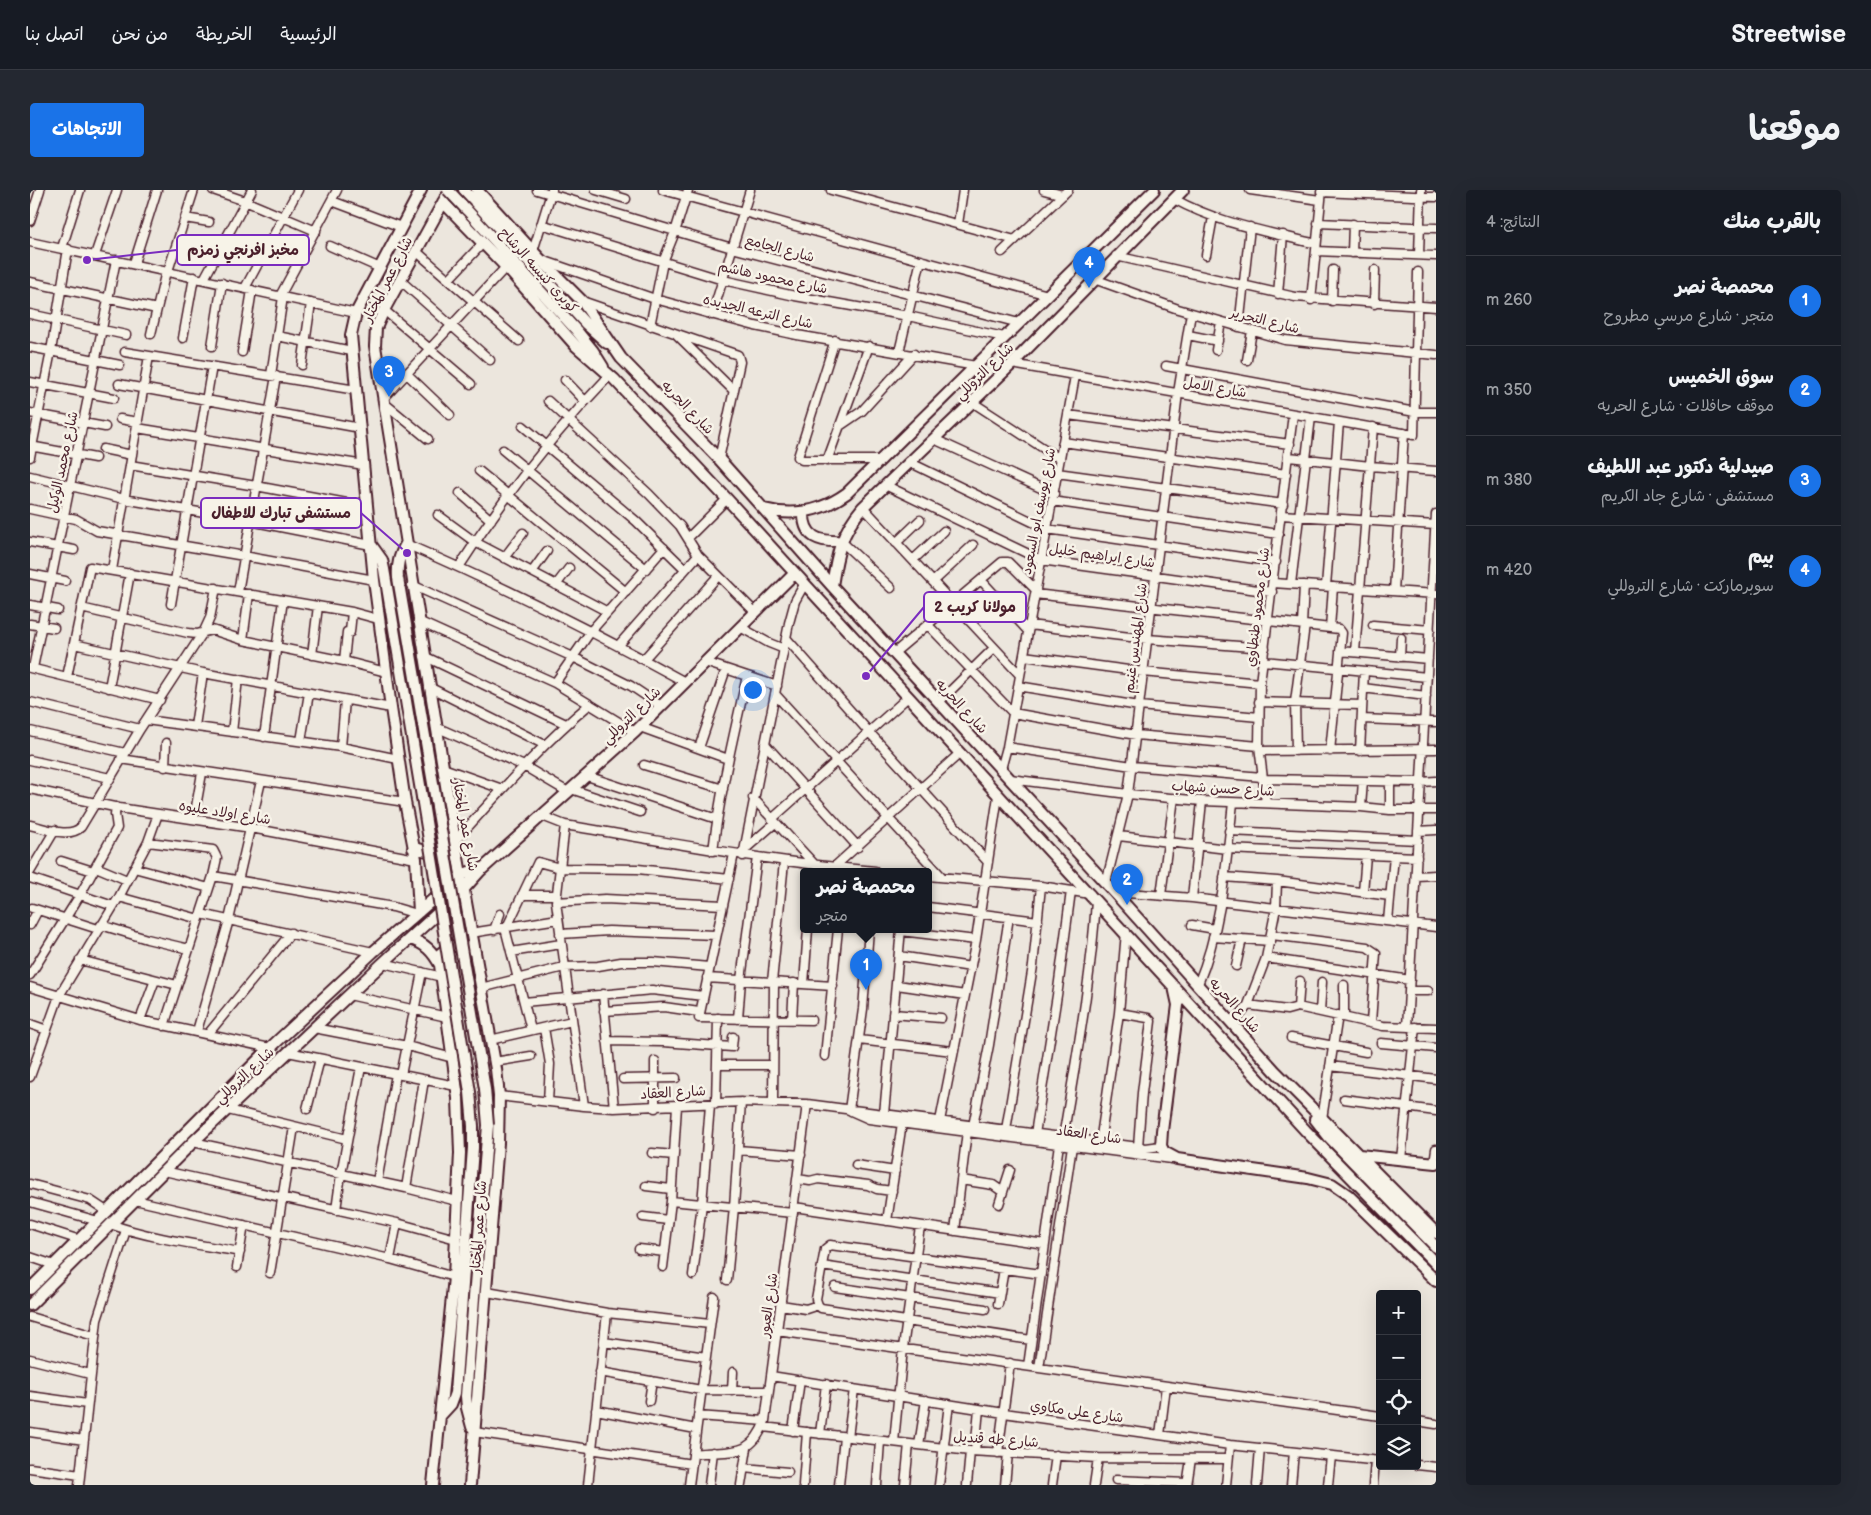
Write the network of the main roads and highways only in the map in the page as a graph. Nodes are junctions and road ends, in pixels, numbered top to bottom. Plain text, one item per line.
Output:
1 (421, 190) edge
2 (449, 190) edge
3 (456, 190) edge
4 (464, 190) edge
5 (477, 190) edge
6 (1154, 190) edge
7 (1183, 190) edge
8 (443, 202) junction
9 (454, 213) junction
10 (615, 350) junction
11 (608, 374) junction
12 (764, 510) junction
13 (804, 512) junction
14 (841, 541) junction
15 (406, 544) junction
16 (371, 545) junction
17 (795, 573) junction
18 (832, 586) junction
19 (455, 841) junction
20 (415, 854) junction
21 (480, 871) junction
22 (461, 875) junction
23 (463, 890) junction
24 (418, 913) junction
25 (410, 939) junction
26 (475, 952) junction
27 (437, 960) junction
28 (1172, 983) junction
29 (1275, 1071) junction
30 (499, 1096) junction
31 (458, 1098) junction
32 (196, 1123) junction
33 (205, 1131) junction
34 (1359, 1155) junction
35 (1435, 1163) edge
36 (1436, 1233) edge
37 (1436, 1247) edge
38 (1436, 1264) edge
39 (1436, 1280) edge
40 (32, 1285) edge
41 (30, 1305) edge
42 (440, 1416) junction
43 (474, 1432) junction
44 (433, 1485) edge
45 (470, 1485) edge

1 - 16 main road, شارع عمر المختار
2 - 8 main road, شارع عمر المختار
2 - 11 main road, كوبرى كنيسه الرشاح, bridge
3 - 9 main road
4 - 10 main road, كوبرى كنيسه الرشاح
5 - 10 main road, شارع الحريه
6 - 13 main road, شارع التروللي
7 - 14 main road, شارع التروللي
8 - 9 main road
8 - 15 main road, شارع عمر المختار
9 - 11 main road
10 - 12 main road, شارع الحريه
11 - 17 main road
12 - 13 main road, شارع التروللي
12 - 18 main road, شارع الحريه
13 - 14 main road
14 - 18 main road, شارع التروللي
15 - 19 main road, شارع عمر المختار
15 - 43 main road, bridge
16 - 20 main road, شارع عمر المختار
16 - 42 main road, bridge
17 - 21 main road, شارع التروللي
17 - 28 main road
18 - 29 main road, شارع الحريه
19 - 20 main road
19 - 22 main road, شارع عمر المختار
20 - 24 main road, شارع عمر المختار
21 - 22 main road, شارع التروللي
21 - 23 main road, شارع التروللي
22 - 23 main road, شارع عمر المختار
22 - 24 main road, شارع التروللي
23 - 25 main road, شارع التروللي
23 - 26 main road, شارع عمر المختار
24 - 32 main road, شارع التروللي
25 - 27 main road
25 - 33 main road, شارع التروللي
26 - 27 main road
26 - 30 main road, شارع عمر المختار
27 - 31 main road, شارع عمر المختار
28 - 38 main road
28 - 39 main road
29 - 34 main road, شارع الحريه
29 - 37 main road
30 - 31 main road
30 - 43 main road, شارع عمر المختار
31 - 42 main road, شارع عمر المختار
32 - 33 main road
32 - 40 main road, شارع التروللي
33 - 41 main road, شارع التروللي
34 - 35 main road
34 - 36 main road, شارع الحريه
42 - 44 main road, شارع عمر المختار
43 - 45 main road, شارع عمر المختار

